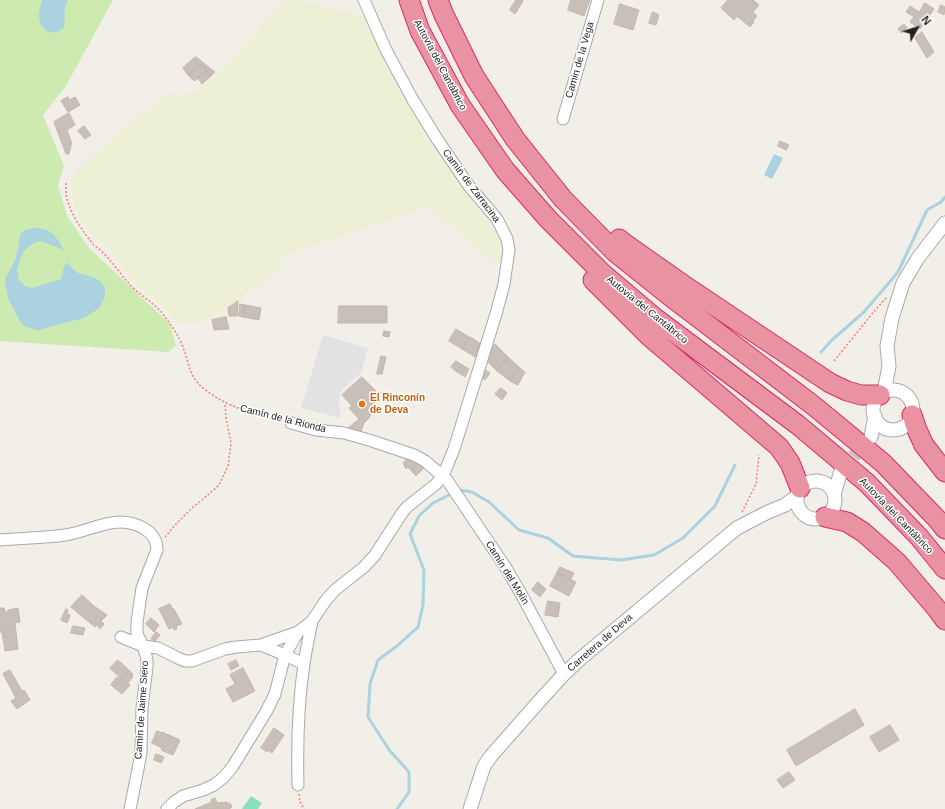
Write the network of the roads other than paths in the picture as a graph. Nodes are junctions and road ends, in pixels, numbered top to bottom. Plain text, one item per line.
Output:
1 (364, 0) edge
2 (409, 0) edge
3 (438, 0) edge
4 (445, 0) edge
5 (598, 0) edge
6 (563, 119) dead end
7 (505, 170) junction
8 (945, 222) edge
9 (888, 366) junction
10 (904, 393) junction
11 (882, 394) junction
12 (912, 415) junction
13 (291, 423) road end
14 (945, 472) edge
15 (442, 476) junction
16 (821, 481) junction
17 (798, 492) junction
18 (834, 494) junction
19 (768, 512) junction
20 (802, 513) junction
21 (825, 517) junction
22 (945, 528) edge
23 (0, 540) edge
24 (945, 569) edge
25 (945, 620) edge
26 (312, 621) junction
27 (298, 632) junction
28 (121, 636) dead end
29 (261, 645) junction
30 (143, 646) junction
31 (285, 655) junction
32 (304, 664) junction
33 (564, 674) junction
34 (298, 785) road end
35 (130, 809) edge
36 (166, 809) edge
37 (470, 809) edge

1 - 15 street, Camín de Zarracina
2 - 7 highway, Autovía del Cantábrico
3 - 22 highway
4 - 11 highway
5 - 6 street, Camin de la Vega
7 - 17 highway
7 - 24 highway, Autovía del Cantábrico
8 - 9 street
9 - 10 street
9 - 11 street
10 - 11 street
10 - 12 street
11 - 12 street
12 - 14 highway
13 - 15 street, Camín de la Rionda
15 - 26 street, Camín de Zarracina
15 - 33 street, Camín del Molín
16 - 17 street
16 - 18 street
16 - 18 street
17 - 19 street, Carretera de Deva
17 - 20 street
18 - 21 street
19 - 20 street, Carretera de Deva
19 - 33 street, Carretera de Deva
20 - 21 street
21 - 25 highway
23 - 30 street, Camín de Jaime Siero
26 - 27 street
26 - 32 street
27 - 29 street
27 - 31 street
28 - 30 street
29 - 30 street
29 - 31 street
30 - 35 street, Camín de Jaime Siero
31 - 32 street
31 - 36 street
32 - 34 street
33 - 37 street, Carretera de Deva

